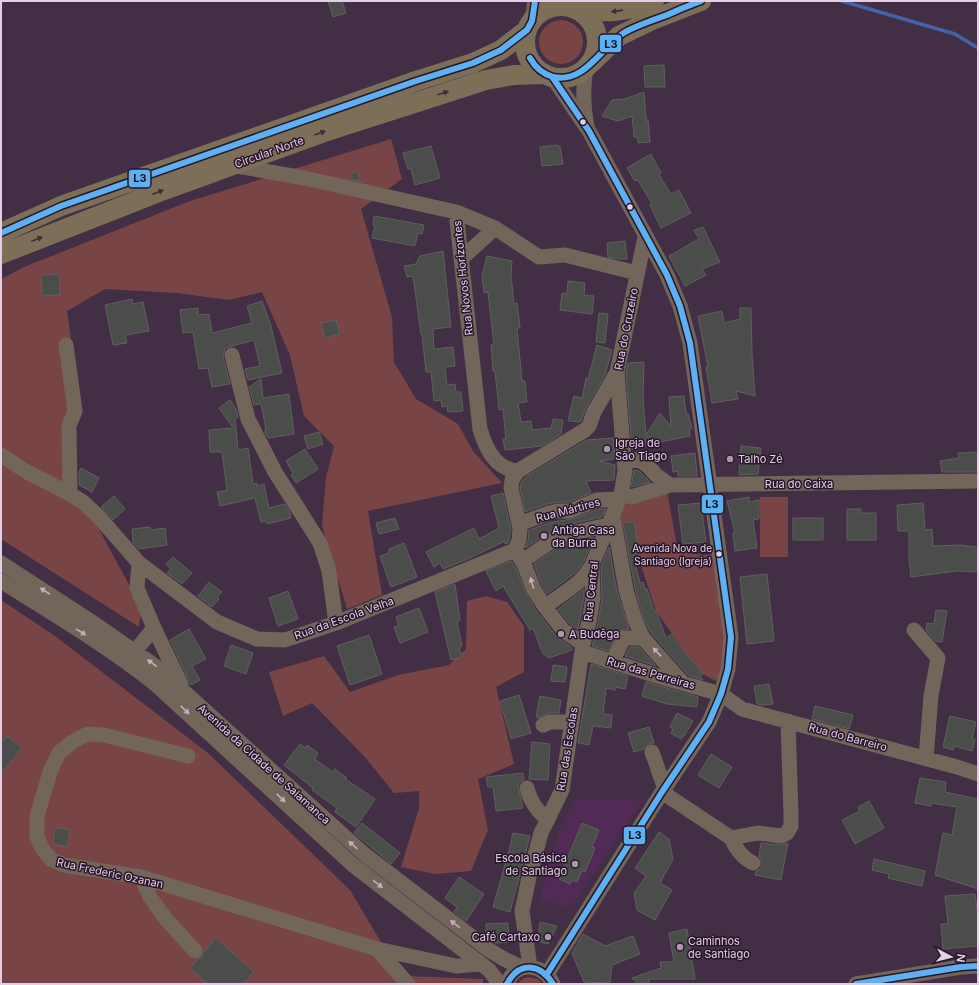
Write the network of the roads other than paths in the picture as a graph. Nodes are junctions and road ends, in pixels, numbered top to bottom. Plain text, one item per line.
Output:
1 (535, 1) edge
2 (654, 1) edge
3 (701, 1) edge
4 (570, 6) edge
5 (530, 26) junction
6 (588, 66) junction
7 (549, 76) junction
8 (589, 130) junction
9 (231, 166) junction
10 (456, 212) junction
11 (494, 228) junction
12 (1, 233) edge
13 (645, 237) junction
14 (1, 254) edge
15 (461, 259) junction
16 (637, 273) junction
17 (66, 345) dead end
18 (232, 355) dead end
19 (617, 372) junction
20 (1, 455) edge
21 (624, 458) junction
22 (518, 471) junction
23 (978, 481) edge
24 (670, 485) junction
25 (710, 485) junction
26 (70, 494) junction
27 (620, 497) junction
28 (610, 521) junction
29 (518, 524) junction
30 (518, 555) junction
31 (1, 563) edge
32 (139, 563) junction
33 (592, 564) junction
34 (1, 581) edge
35 (545, 607) junction
36 (336, 623) junction
37 (154, 628) junction
38 (914, 630) dead end
39 (643, 638) junction
40 (582, 648) junction
41 (135, 651) junction
42 (612, 662) junction
43 (682, 682) junction
44 (183, 690) junction
45 (721, 694) junction
46 (788, 721) junction
47 (572, 722) junction
48 (543, 725) dead end
49 (652, 752) dead end
50 (188, 756) dead end
51 (926, 758) junction
52 (978, 774) edge
53 (527, 788) dead end
54 (663, 791) junction
55 (548, 820) junction
56 (731, 838) junction
57 (753, 863) dead end
58 (141, 877) junction
59 (377, 949) junction
60 (195, 951) dead end
61 (481, 964) junction
62 (978, 966) edge
63 (526, 967) junction
64 (550, 979) edge
65 (408, 984) edge
66 (500, 984) edge
67 (507, 984) edge
68 (856, 984) edge

1 - 5 street
2 -> 4 main road
3 - 6 main road
4 - 5 main road
4 - 6 main road
5 - 7 main road
5 - 12 main road, Circular Norte
6 - 7 main road
6 - 8 street
7 - 8 street
9 -> 7 main road, Circular Norte
8 - 13 street
9 - 10 street
14 -> 9 main road, Circular Norte
10 - 11 street, Rua Novos Horizontes
10 - 15 street, Rua Novos Horizontes
11 - 15 street
11 - 16 street, Rua Novos Horizontes
13 - 16 street, Rua do Cruzeiro
13 - 25 street
15 - 22 street, Rua Novos Horizontes
16 - 19 street, Rua do Cruzeiro
17 - 26 street
18 - 36 street
19 - 21 street, Rua do Cruzeiro
19 - 22 street
20 - 26 street, Rua da Escola Velha
21 - 24 street
21 - 27 street, Rua do Cruzeiro
22 - 29 street
23 - 25 street, Rua do Caixa
24 - 25 street, Rua do Caixa
24 - 27 street, Rua do Caixa
25 - 45 street
26 - 32 street, Rua da Escola Velha
27 - 28 street, Rua do Cruzeiro
27 - 29 street, Rua Mártires
28 - 30 street, Rua da Escola Velha
28 - 33 street, Rua Central
28 - 39 street
29 - 30 street
35 -> 30 street, Rua das Parreiras
30 - 36 street, Rua da Escola Velha
41 -> 31 street, Avenida da Cidade de Salamanca
32 - 36 street, Rua da Escola Velha
32 - 37 street
33 - 35 street
33 - 40 street, Rua Central
34 -> 61 street, Avenida da Cidade de Salamanca
35 - 40 street, Rua das Parreiras
37 - 41 street
37 - 44 street
38 - 51 street
39 - 42 street
43 -> 39 street
40 - 42 street, Rua das Parreiras
40 - 47 street, Rua das Escolas
44 -> 41 street, Avenida da Cidade de Salamanca
42 - 43 street, Rua das Parreiras
43 - 45 street, Rua das Parreiras
63 -> 44 street, Avenida da Cidade de Salamanca
45 - 46 street, Rua do Barreiro
45 - 54 street
46 - 51 street, Rua do Barreiro
46 - 56 street
47 - 48 street
47 - 55 street, Rua das Escolas
49 - 54 street
50 - 58 street, Rua Frederic Ozanan
51 - 52 street, Rua do Barreiro
53 - 55 street
54 - 56 street
54 - 64 street
55 - 63 street, Rua das Escolas
56 - 57 street
58 - 59 street, Rua Frederic Ozanan
58 - 60 street
59 - 61 street, Rua Frederic Ozanan
59 - 65 street
61 - 66 street, Avenida da Cidade de Salamanca
62 - 68 street
63 - 64 street, Avenida da Cidade de Salamanca
63 - 67 street

